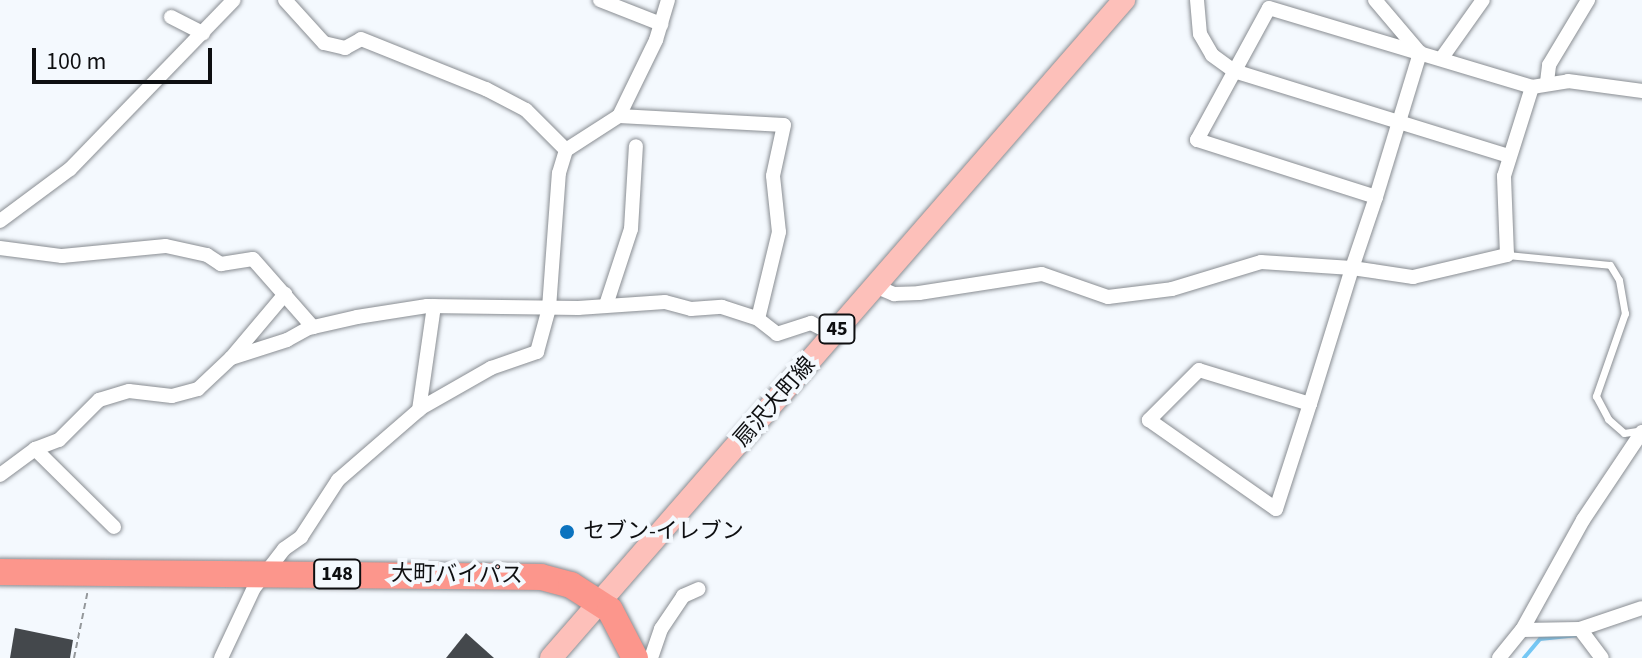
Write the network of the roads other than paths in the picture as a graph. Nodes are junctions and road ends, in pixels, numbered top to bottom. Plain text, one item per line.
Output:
1 (234, 0) edge
2 (285, 0) edge
3 (600, 0) edge
4 (668, 0) edge
5 (1124, 0) edge
6 (1197, 0) edge
7 (1375, 0) edge
8 (1483, 0) edge
9 (1588, 0) edge
10 (171, 17) dead end
11 (661, 24) junction
12 (203, 33) junction
13 (1420, 53) junction
14 (1441, 59) junction
15 (1234, 71) junction
16 (1547, 82) junction
17 (1532, 87) junction
18 (1642, 91) edge
19 (619, 116) junction
20 (1399, 122) junction
21 (636, 146) dead end
22 (566, 150) junction
23 (1509, 156) junction
24 (1376, 197) junction
25 (0, 221) edge
26 (0, 248) edge
27 (1507, 255) junction
28 (1352, 268) junction
29 (875, 286) junction
30 (285, 294) junction
31 (606, 305) junction
32 (434, 306) junction
33 (549, 308) junction
34 (758, 319) junction
35 (313, 327) junction
36 (833, 334) junction
37 (231, 358) junction
38 (1310, 404) junction
39 (419, 410) junction
40 (1642, 431) edge
41 (35, 449) junction
42 (0, 475) edge
43 (114, 527) dead end
44 (0, 572) edge
45 (260, 581) junction
46 (0, 588) edge
47 (699, 589) dead end
48 (594, 608) junction
49 (1642, 608) edge
50 (1580, 629) junction
51 (1522, 630) junction
52 (221, 658) edge
53 (551, 658) edge
54 (618, 658) edge
55 (635, 658) edge
56 (651, 658) edge
57 (1499, 658) edge
58 (1602, 658) edge

1 - 12 street
2 - 22 street
3 - 11 street
4 - 11 street
5 - 29 main road, 扇沢大町線 / 45
6 - 15 street
7 - 13 street
8 - 14 street
9 - 16 street
10 - 12 street
11 - 19 street
12 - 25 street
13 - 14 street
13 - 15 street
13 - 20 street
14 - 17 street
15 - 20 street
15 - 24 street
16 - 17 street
16 - 18 street
17 - 23 street
19 - 22 street
19 - 34 street
20 - 23 street
20 - 24 street
21 - 31 street
22 - 33 street
23 - 27 street
24 - 28 street
26 - 30 street
27 - 28 street
27 - 40 lane
28 - 29 street
28 - 38 street
29 - 36 main road, 扇沢大町線 / 45
30 - 35 street
30 - 37 street
31 - 33 street
31 - 34 street
32 - 33 street
32 - 35 street
32 - 39 street
33 - 39 street
34 - 36 street
35 - 37 street
36 - 48 main road, 扇沢大町線 / 45
37 - 41 street
38 - 38 street
39 - 45 street
40 - 51 street
41 - 42 street
41 - 43 street
44 - 45 highway, 大町バイパス / 148
45 - 46 highway, 大町バイパス / 148
45 - 48 highway, 大町バイパス / 148
45 - 52 street
47 - 56 street
48 - 53 main road, 扇沢大町線 / 45
48 - 54 highway, 大町バイパス / 148
48 - 55 highway, 大町バイパス / 148
49 - 50 street
50 - 51 street
50 - 58 street
51 - 57 street

